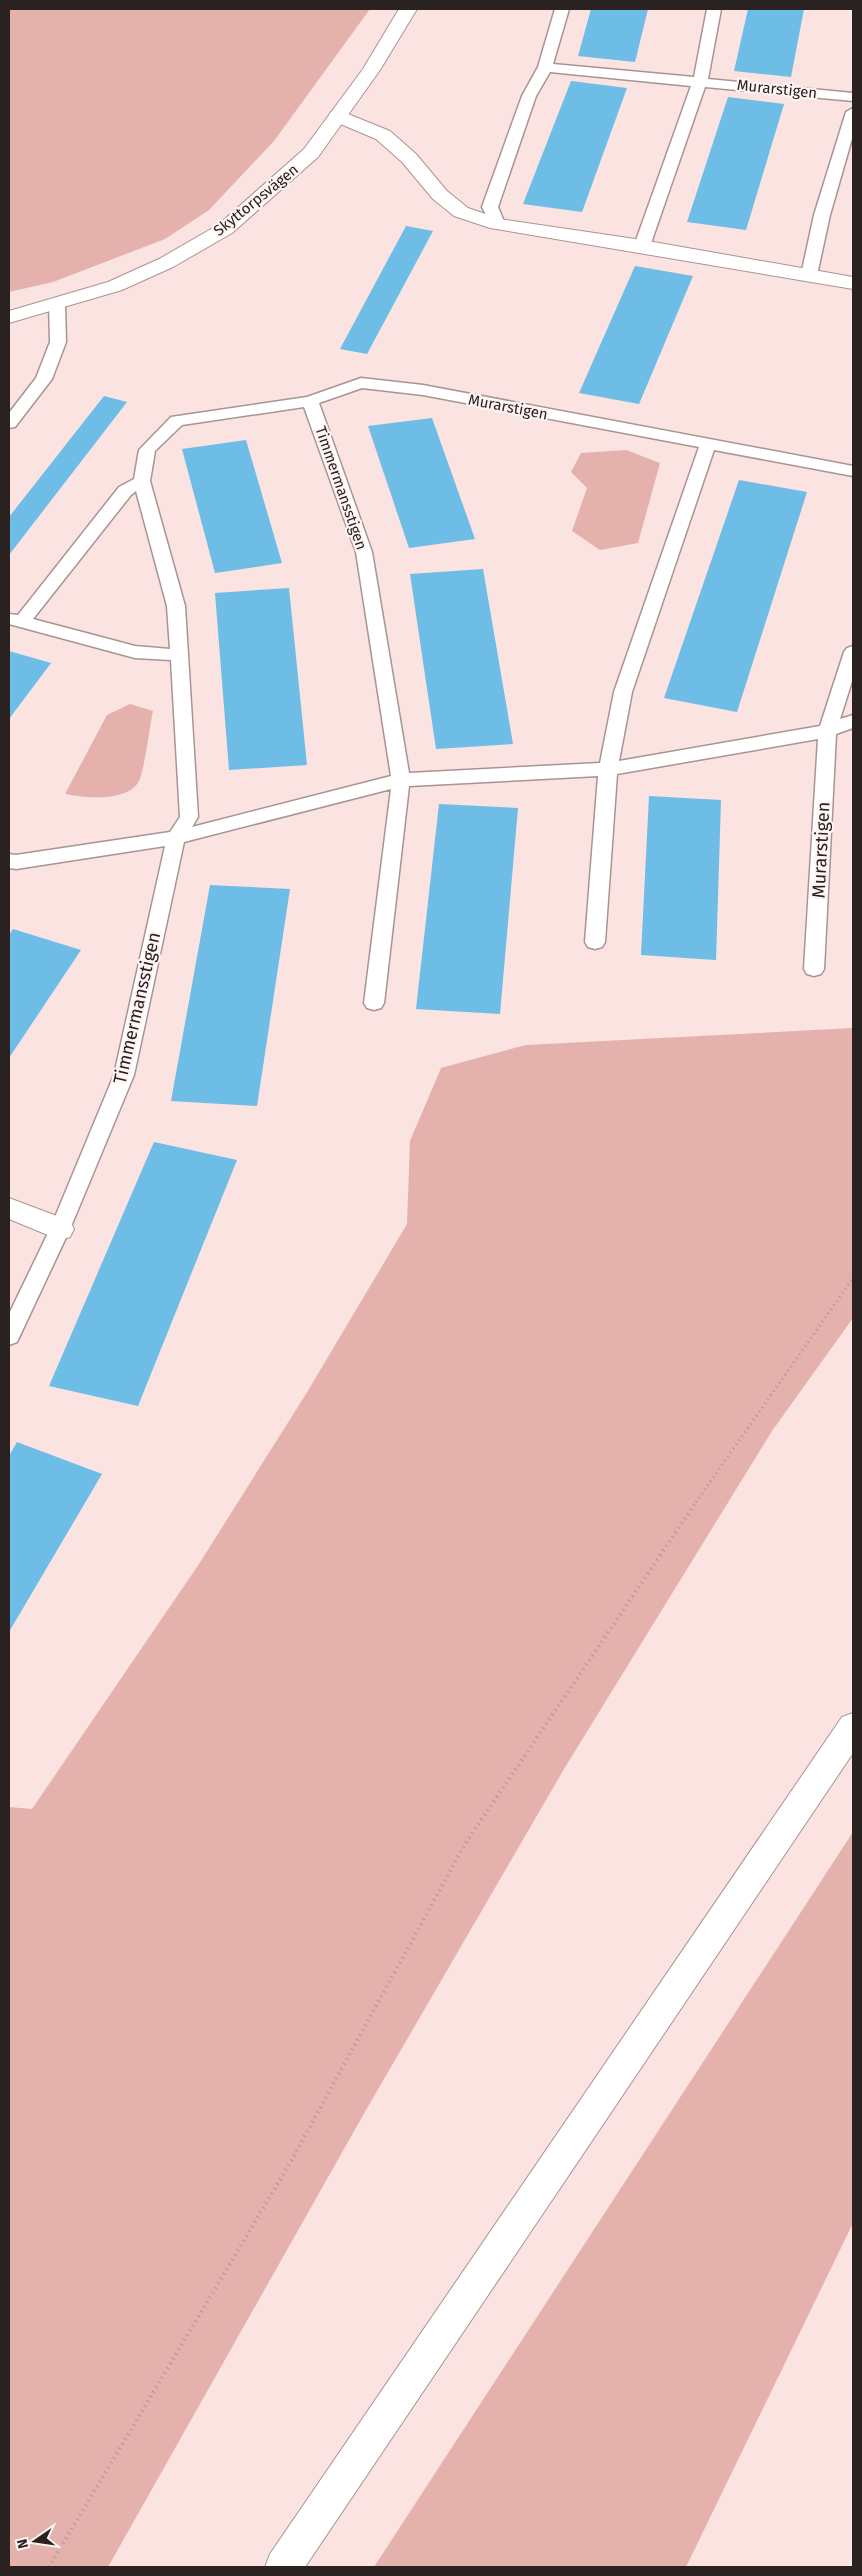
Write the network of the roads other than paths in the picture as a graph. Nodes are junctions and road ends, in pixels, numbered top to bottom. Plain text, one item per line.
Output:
1 (408, 9) edge
2 (562, 9) edge
3 (714, 9) edge
4 (545, 67) junction
5 (700, 81) junction
6 (853, 97) edge
7 (853, 112) edge
8 (338, 116) junction
9 (497, 224) junction
10 (642, 246) junction
11 (809, 275) junction
12 (853, 283) edge
13 (57, 304) junction
14 (9, 317) edge
15 (310, 401) junction
16 (9, 423) edge
17 (708, 444) junction
18 (853, 471) edge
19 (142, 480) junction
20 (16, 620) edge
21 (853, 652) edge
22 (178, 655) junction
23 (853, 721) edge
24 (828, 731) junction
25 (608, 769) junction
26 (401, 780) junction
27 (176, 838) junction
28 (11, 864) edge
29 (595, 942) dead end
30 (814, 969) dead end
31 (374, 1003) dead end
32 (9, 1208) edge
33 (60, 1229) junction
34 (9, 1336) edge
35 (853, 1727) edge
36 (283, 2567) edge

1 - 8 street, Skyttorpsvägen
2 - 4 lane
3 - 5 lane
4 - 5 lane, Murarstigen
4 - 9 lane
5 - 6 lane, Murarstigen
5 - 10 lane
7 - 11 lane
8 - 9 street
8 - 13 street, Skyttorpsvägen
9 - 10 street
10 - 11 street
11 - 12 street
13 - 14 street, Skyttorpsvägen
13 - 16 lane
15 - 17 lane, Murarstigen
15 - 19 lane, Timmermansstigen
15 - 26 lane, Timmermansstigen
17 - 18 lane, Murarstigen
17 - 25 lane
19 - 20 lane
19 - 22 lane, Timmermansstigen
20 - 22 lane
21 - 24 lane, Murarstigen
22 - 27 lane, Timmermansstigen
23 - 24 lane
24 - 25 lane
24 - 30 lane, Murarstigen
25 - 26 lane
25 - 29 lane
26 - 27 lane
26 - 31 lane, Timmermansstigen
27 - 28 lane
27 - 33 lane, Timmermansstigen
32 - 33 street
33 - 34 lane, Timmermansstigen
35 - 36 street

